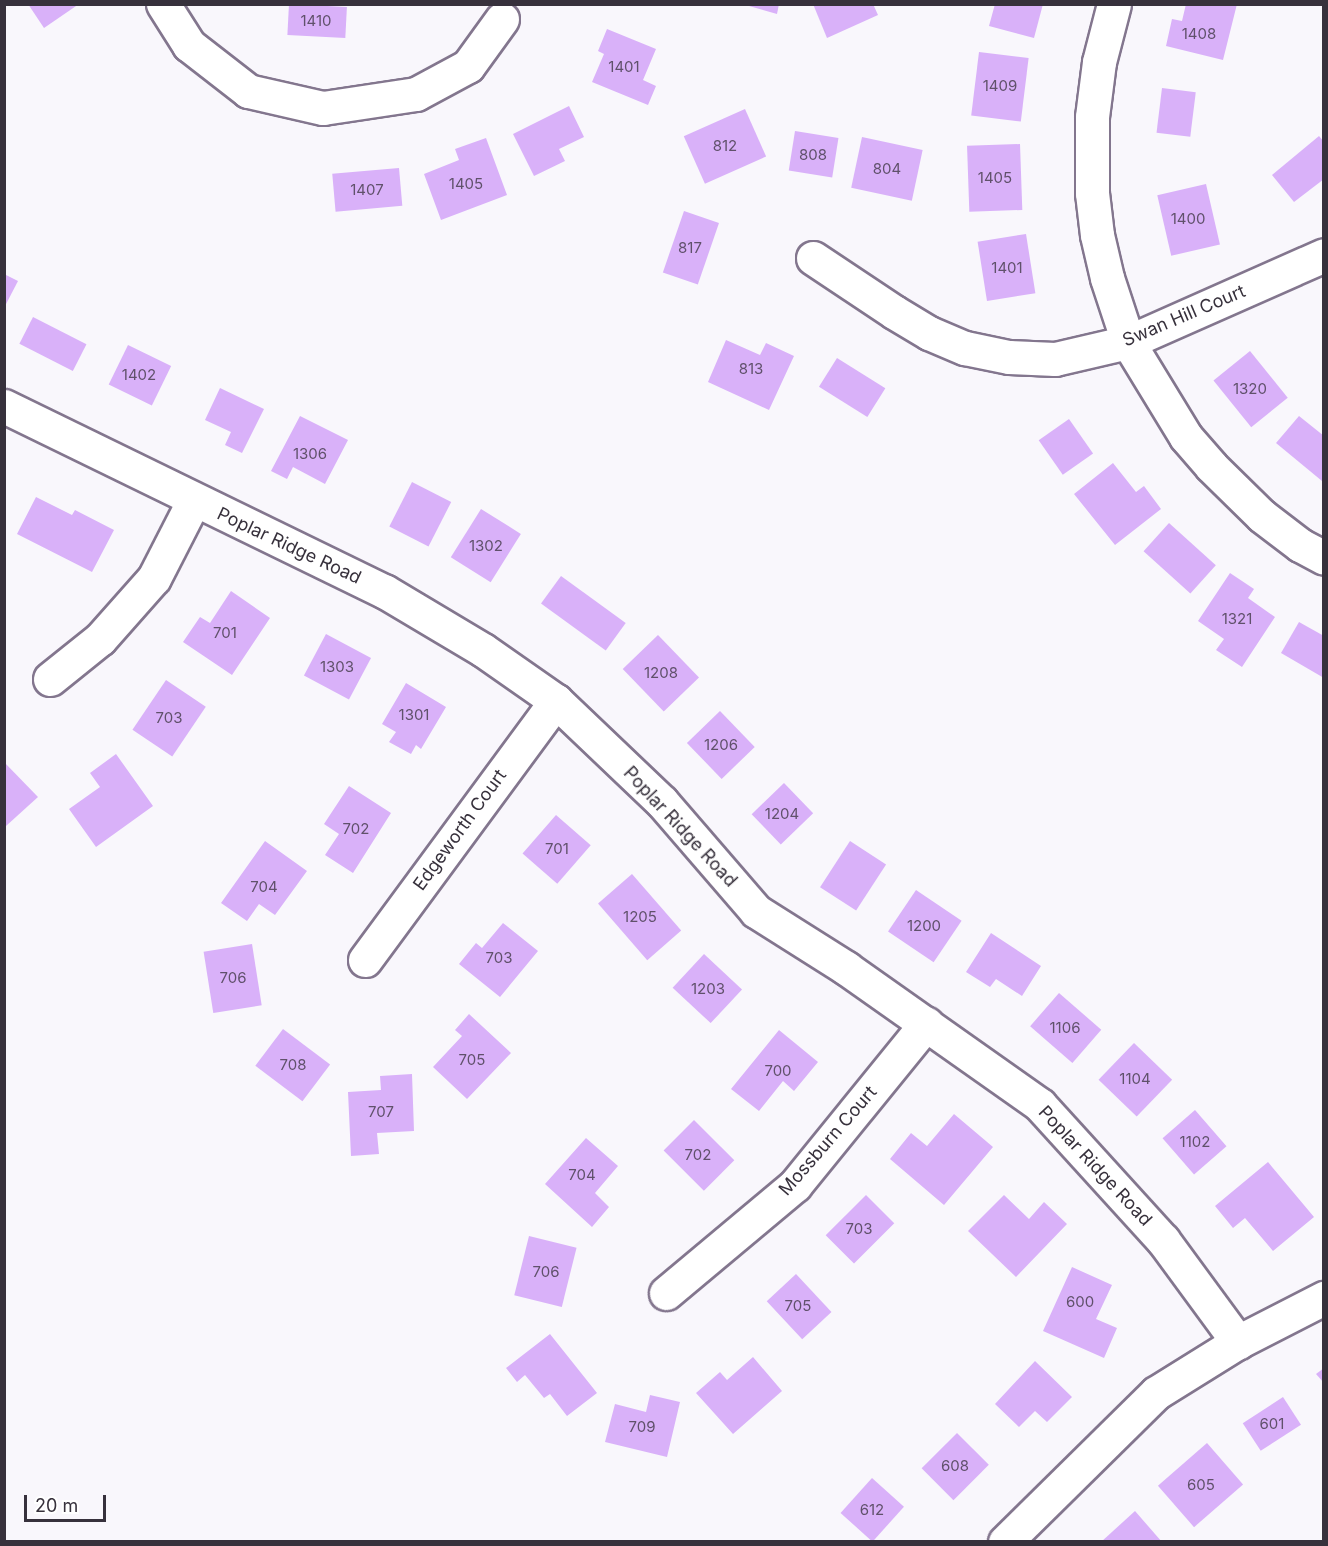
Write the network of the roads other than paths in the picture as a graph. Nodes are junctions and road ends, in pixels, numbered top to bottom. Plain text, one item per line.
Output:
1 (163, 4) edge
2 (1114, 4) edge
3 (502, 19) dead end
4 (1323, 255) edge
5 (813, 258) dead end
6 (1128, 342) junction
7 (4, 406) edge
8 (194, 500) junction
9 (1323, 558) edge
10 (50, 679) dead end
11 (556, 701) junction
12 (365, 960) dead end
13 (926, 1024) junction
14 (666, 1293) dead end
15 (1323, 1298) edge
16 (1238, 1342) junction
17 (1005, 1542) edge

1 - 3 street
2 - 6 street
4 - 6 street, Swan Hill Court
5 - 6 street, Swan Hill Court
6 - 9 street
7 - 8 street, Poplar Ridge Road
8 - 10 street
8 - 11 street, Poplar Ridge Road
11 - 12 street, Edgeworth Court
11 - 13 street, Poplar Ridge Road
13 - 14 street, Mossburn Court
13 - 16 street, Poplar Ridge Road
15 - 16 street
16 - 17 street

